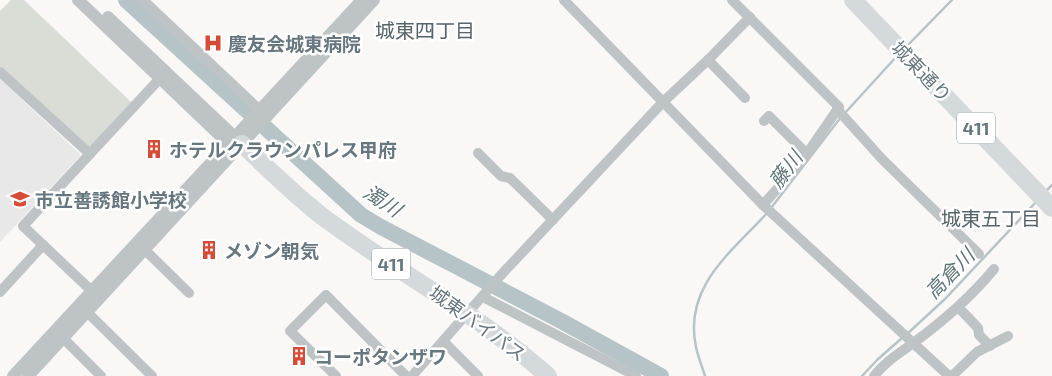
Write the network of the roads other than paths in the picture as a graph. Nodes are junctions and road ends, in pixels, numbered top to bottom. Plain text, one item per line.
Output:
1 (78, 0) edge
2 (90, 0) edge
3 (143, 0) edge
4 (362, 0) edge
5 (374, 0) edge
6 (564, 0) edge
7 (732, 0) edge
8 (853, 0) edge
9 (750, 17) junction
10 (708, 60) junction
11 (0, 72) edge
12 (163, 76) junction
13 (745, 98) dead end
14 (662, 102) junction
15 (838, 110) junction
16 (263, 113) junction
17 (764, 121) dead end
18 (239, 139) junction
19 (478, 152) dead end
20 (90, 154) junction
21 (807, 154) junction
22 (1044, 200) edge
23 (764, 206) junction
24 (553, 220) junction
25 (43, 245) junction
26 (145, 250) junction
27 (979, 254) dead end
28 (994, 269) dead end
29 (0, 292) edge
30 (189, 293) dead end
31 (96, 295) junction
32 (483, 297) junction
33 (958, 307) junction
34 (87, 312) junction
35 (465, 317) junction
36 (1008, 336) dead end
37 (63, 338) junction
38 (444, 342) junction
39 (910, 342) junction
40 (990, 346) junction
41 (881, 374) edge
42 (13, 376) edge
43 (28, 376) edge
44 (101, 376) edge
45 (152, 376) edge
46 (336, 376) edge
47 (406, 376) edge
48 (412, 376) edge
49 (478, 376) edge
50 (532, 376) edge
51 (548, 376) edge
52 (636, 376) edge
53 (951, 376) edge

1 - 12 street
2 - 12 street
3 - 16 street
4 - 16 street
5 - 16 street
6 - 14 street
7 - 9 street
8 - 22 highway, 城東通り / 411
9 - 10 street
9 - 15 street
10 - 13 street
10 - 14 street
11 - 20 street
12 - 18 street
12 - 20 street
14 - 23 street
14 - 24 street
15 - 21 street
15 - 27 street
16 - 18 street
17 - 21 street
18 - 26 street
18 - 31 street
18 - 35 highway, 城東バイパス / 411
19 - 24 street
20 - 25 street
21 - 23 street
23 - 39 street
24 - 32 street
25 - 29 street
25 - 31 street
26 - 30 street
26 - 31 street
28 - 33 street
31 - 34 street
31 - 42 street
32 - 35 street
32 - 52 street
33 - 39 street
33 - 40 street
34 - 37 street
34 - 45 street
35 - 38 street
35 - 50 highway, 城東バイパス / 411
35 - 51 highway, 城東バイパス / 411
36 - 40 street
37 - 43 street
37 - 44 street
38 - 48 street
38 - 49 street
39 - 41 street
39 - 53 street
40 - 53 street
46 - 47 street

